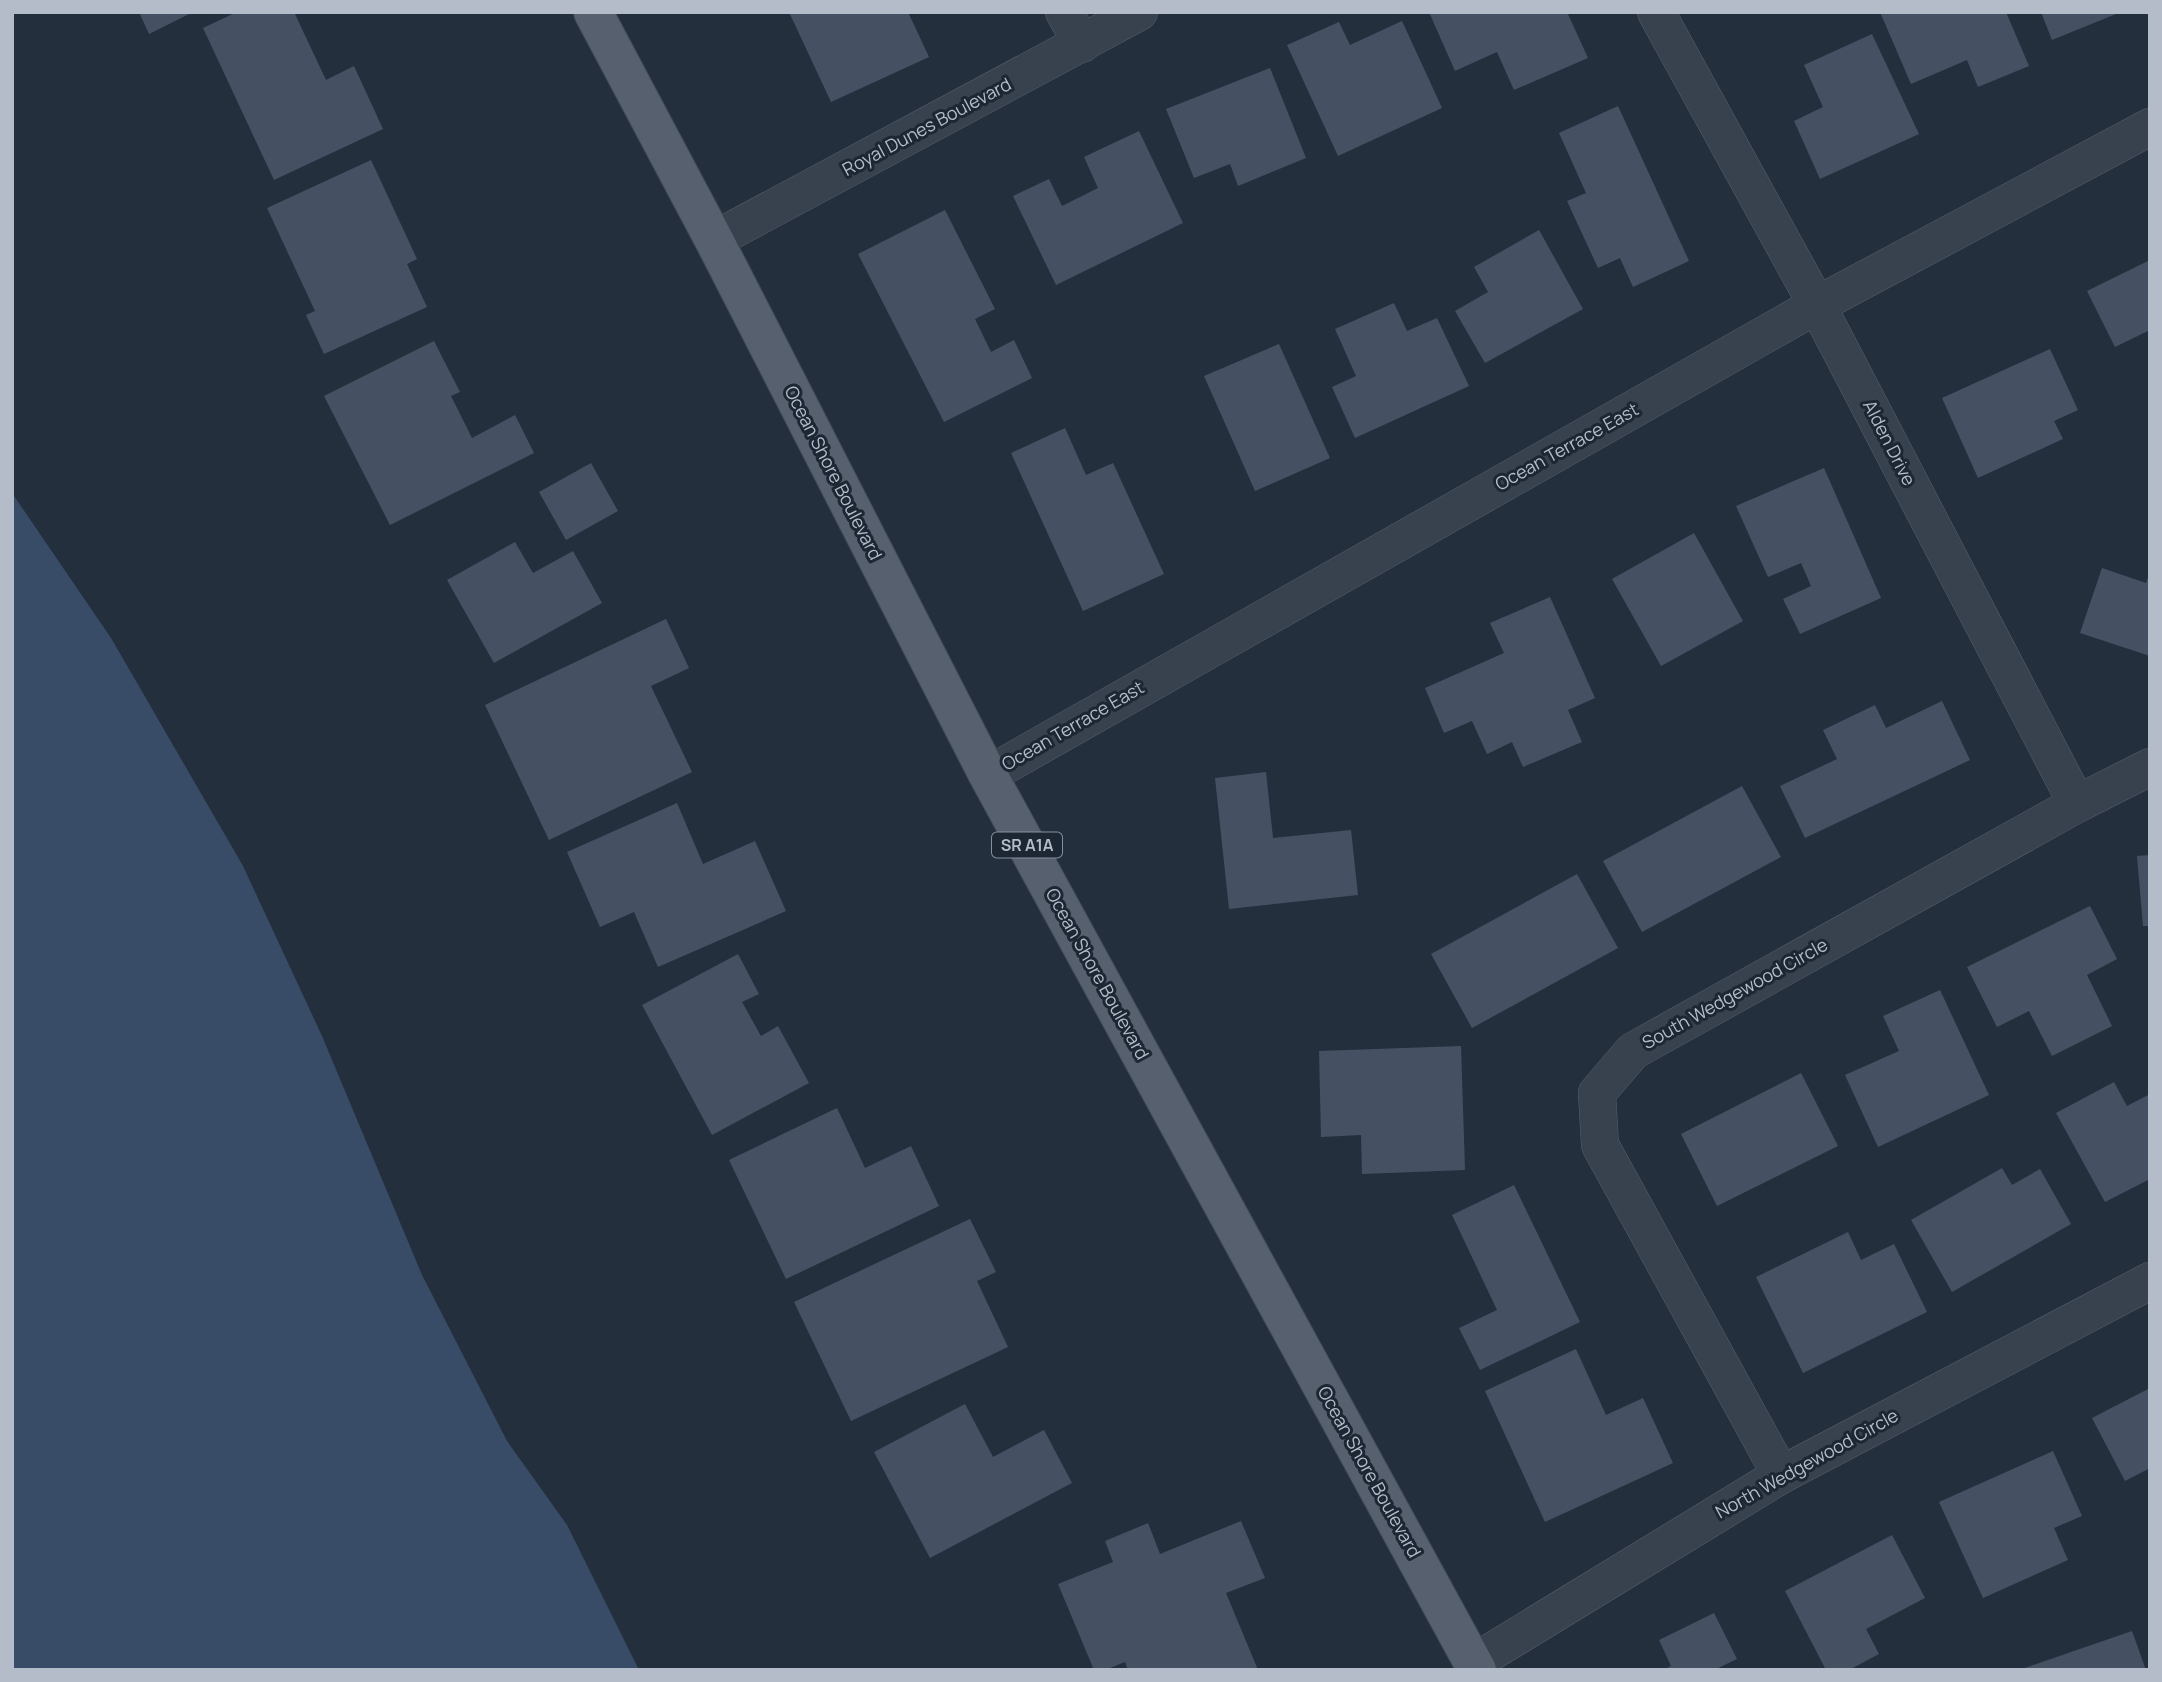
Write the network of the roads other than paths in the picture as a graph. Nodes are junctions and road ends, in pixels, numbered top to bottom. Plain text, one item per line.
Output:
1 (593, 12) edge
2 (1064, 12) edge
3 (1139, 12) edge
4 (1656, 12) edge
5 (1082, 44) junction
6 (2150, 127) edge
7 (714, 240) junction
8 (1817, 305) junction
9 (2150, 767) edge
10 (988, 775) junction
11 (2077, 804) junction
12 (2150, 1281) edge
13 (1781, 1475) junction
14 (1475, 1666) edge

1 - 7 main road, Ocean Shore Boulevard / SR A1A
2 - 5 street
3 - 5 street, Royal Dunes Boulevard
4 - 8 street, Alden Drive
5 - 7 street, Royal Dunes Boulevard
6 - 8 street, Ocean Terrace East
7 - 10 main road, Ocean Shore Boulevard / SR A1A
8 - 10 street, Ocean Terrace East
8 - 11 street, Alden Drive
9 - 11 street
10 - 14 main road, Ocean Shore Boulevard / SR A1A
11 - 13 street, South Wedgewood Circle
12 - 13 street, North Wedgewood Circle
13 - 14 street, North Wedgewood Circle

